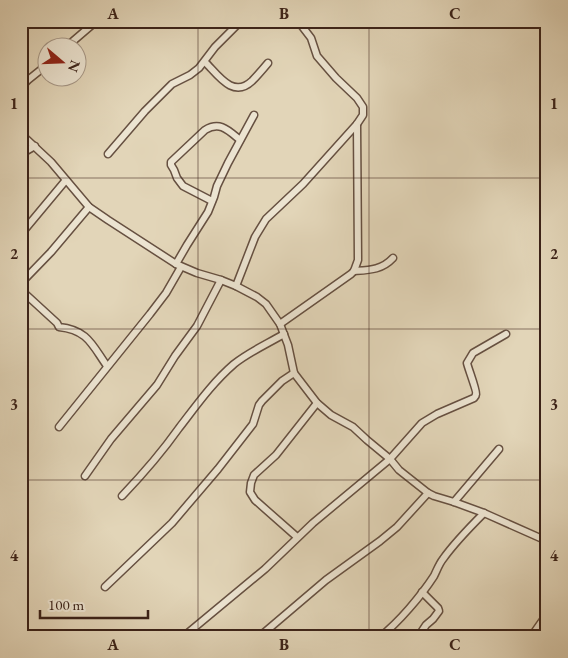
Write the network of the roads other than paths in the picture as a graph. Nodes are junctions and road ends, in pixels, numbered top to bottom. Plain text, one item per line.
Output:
1 (99, 21) edge
2 (241, 21) edge
3 (301, 22) edge
4 (77, 38) edge
5 (205, 62) junction
6 (268, 63) dead end
7 (38, 72) edge
8 (21, 87) edge
9 (254, 115) dead end
10 (357, 124) junction
11 (21, 134) edge
12 (240, 140) junction
13 (35, 146) junction
14 (21, 154) edge
15 (108, 154) dead end
16 (66, 180) junction
17 (212, 202) junction
18 (89, 207) junction
19 (21, 234) edge
20 (393, 258) dead end
21 (179, 265) junction
22 (354, 271) junction
23 (220, 280) junction
24 (21, 283) edge
25 (236, 286) junction
26 (21, 290) edge
27 (280, 324) junction
28 (284, 334) junction
29 (506, 334) dead end
30 (107, 366) junction
31 (294, 373) junction
32 (317, 403) junction
33 (59, 427) dead end
34 (499, 449) dead end
35 (390, 459) junction
36 (85, 476) dead end
37 (428, 493) junction
38 (122, 496) dead end
39 (454, 502) junction
40 (484, 513) junction
41 (297, 538) junction
42 (547, 541) edge
43 (105, 587) dead end
44 (422, 592) junction
45 (547, 614) edge
46 (183, 637) edge
47 (259, 637) edge
48 (380, 637) edge
49 (418, 637) edge
50 (508, 637) edge
51 (514, 637) edge
52 (531, 637) edge

1 - 4 street
2 - 5 street
3 - 10 street
5 - 6 street
5 - 15 street
7 - 8 street
9 - 12 street
10 - 22 street
10 - 25 street
11 - 13 street
12 - 17 street
12 - 17 street
13 - 14 street
13 - 16 street
16 - 18 street
16 - 19 street
17 - 21 street
18 - 21 street
18 - 24 street
20 - 22 street
21 - 23 street
21 - 30 street
22 - 27 street
23 - 25 street
23 - 36 street
25 - 27 street
26 - 30 street
27 - 28 street
28 - 31 street
28 - 38 street
29 - 35 street
30 - 33 street
31 - 32 street
31 - 43 street
32 - 35 street
32 - 41 street
34 - 39 street
35 - 37 street
35 - 41 street
37 - 39 street
37 - 47 street
39 - 40 street
40 - 42 street
40 - 44 street
41 - 46 street
44 - 48 street
44 - 49 street
45 - 52 street
50 - 51 street

